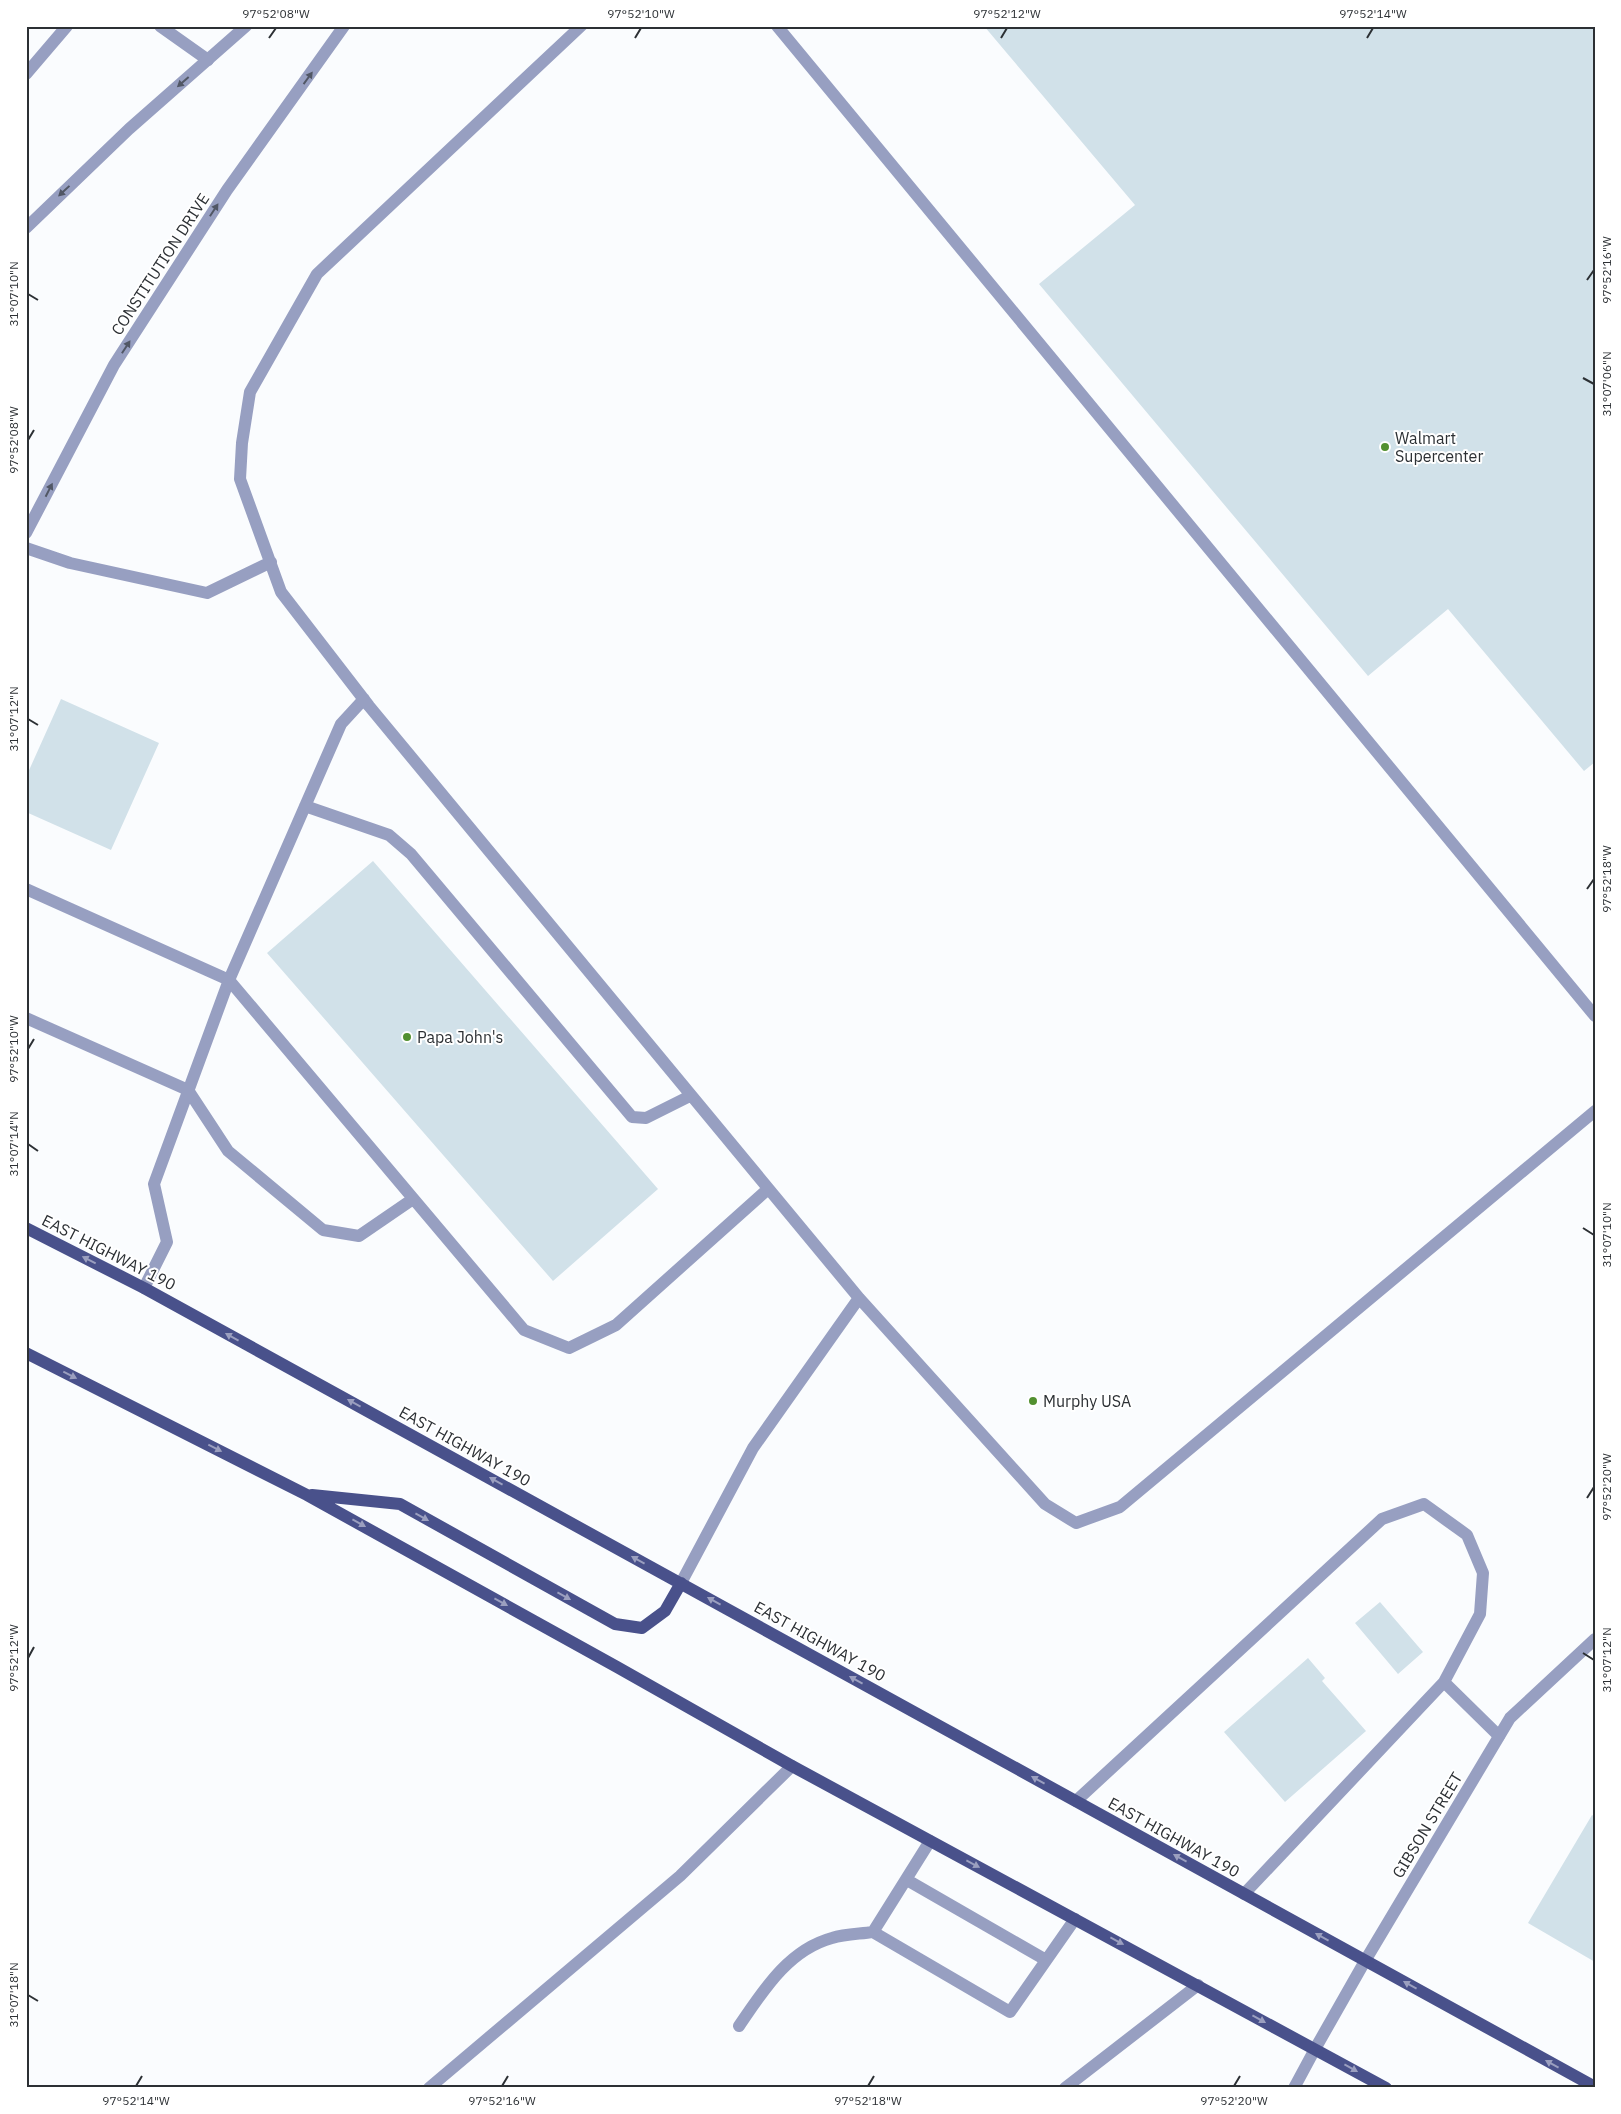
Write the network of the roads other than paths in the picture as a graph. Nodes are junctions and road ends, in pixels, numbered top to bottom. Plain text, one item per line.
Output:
1 (67, 26) edge
2 (160, 26) edge
3 (246, 26) edge
4 (344, 26) edge
5 (581, 26) edge
6 (777, 26) edge
7 (208, 60) junction
8 (26, 74) edge
9 (26, 228) edge
10 (26, 533) edge
11 (26, 548) edge
12 (271, 562) junction
13 (364, 699) junction
14 (305, 806) junction
15 (26, 889) edge
16 (229, 980) junction
17 (1595, 1016) edge
18 (26, 1018) edge
19 (188, 1090) junction
20 (690, 1096) junction
21 (1595, 1111) edge
22 (768, 1189) junction
23 (414, 1199) junction
24 (26, 1228) edge
25 (144, 1288) junction
26 (859, 1298) junction
27 (26, 1353) edge
28 (307, 1495) junction
29 (681, 1583) junction
30 (1595, 1640) edge
31 (1444, 1682) junction
32 (1499, 1736) junction
33 (792, 1766) junction
34 (1076, 1801) junction
35 (930, 1841) junction
36 (907, 1880) junction
37 (1244, 1894) junction
38 (1075, 1919) junction
39 (874, 1932) junction
40 (1046, 1960) junction
41 (1365, 1960) junction
42 (1198, 1985) junction
43 (739, 2026) dead end
44 (1315, 2049) junction
45 (1595, 2087) edge
46 (429, 2088) edge
47 (1065, 2088) edge
48 (1294, 2088) edge
49 (1386, 2088) edge

1 - 8 street
2 - 7 street
3 - 7 street
10 -> 4 street, CONSTITUTION DRIVE
5 - 12 street
6 - 17 street
7 -> 9 street
11 - 12 street
12 - 13 street
13 - 14 street
13 - 20 street
14 - 16 street
14 - 20 street
15 - 16 street
16 - 19 street
16 - 23 street
18 - 19 street
19 - 23 street
19 - 25 street
20 - 22 street
21 - 26 street
22 - 23 street
22 - 26 street
25 -> 24 main road, EAST HIGHWAY 190
29 -> 25 main road, EAST HIGHWAY 190
26 - 29 street
27 -> 28 main road
28 -> 29 main road
28 -> 33 main road
34 -> 29 main road, EAST HIGHWAY 190
30 - 32 street, GIBSON STREET
31 - 32 street
31 - 34 street
31 - 37 street
32 - 41 street, GIBSON STREET
33 - 35 main road
33 - 46 street
37 -> 34 main road, EAST HIGHWAY 190
35 - 36 street
35 -> 38 main road
36 - 39 street
36 - 40 street
41 -> 37 main road, EAST HIGHWAY 190
38 - 40 street
38 -> 42 main road
39 - 40 street
39 - 43 street
41 - 44 street, GIBSON STREET
45 -> 41 main road, EAST HIGHWAY 190
42 -> 44 main road
42 - 47 street
44 - 48 street, GIBSON STREET
44 -> 49 main road

